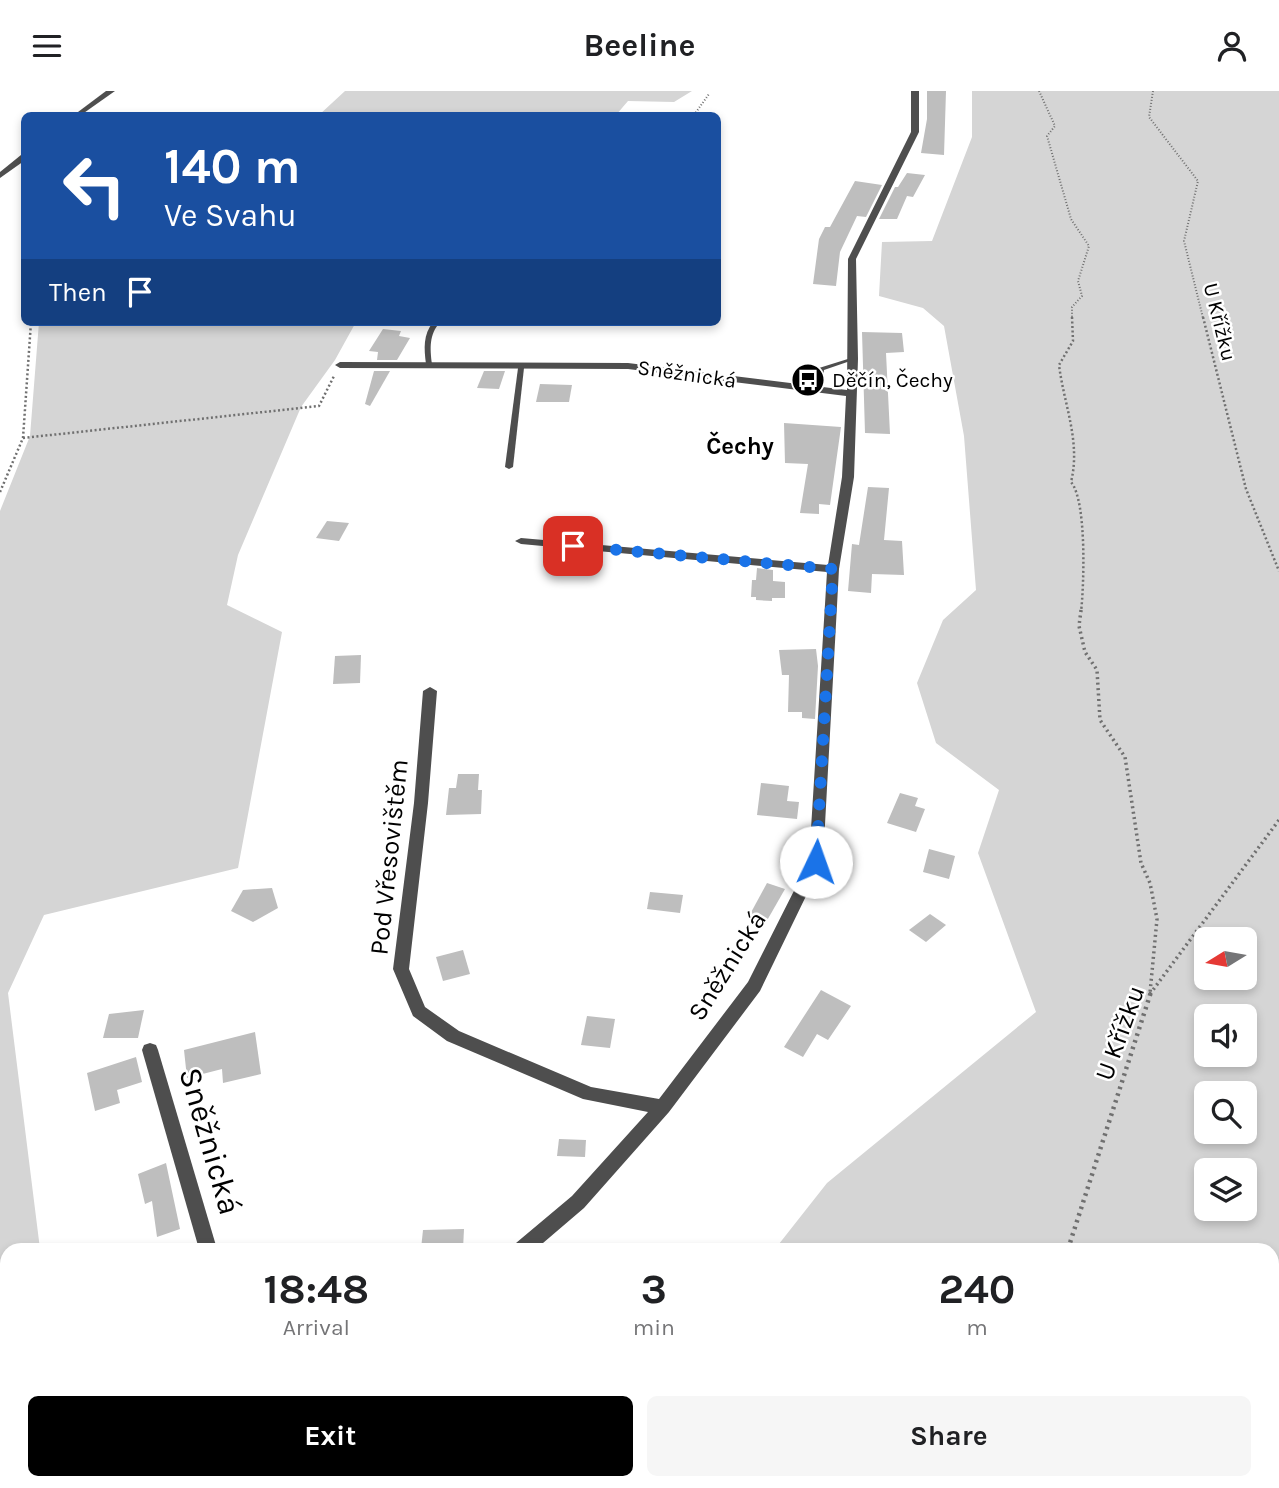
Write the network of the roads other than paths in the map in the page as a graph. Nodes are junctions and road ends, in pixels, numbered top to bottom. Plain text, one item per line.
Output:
1 (111, 91) edge
2 (915, 91) edge
3 (81, 112) edge
4 (21, 160) edge
5 (0, 165) edge
6 (14, 166) junction
7 (0, 176) edge
8 (433, 326) edge
9 (853, 359) junction
10 (429, 364) junction
11 (340, 365) road end
12 (521, 368) junction
13 (818, 391) junction
14 (852, 394) junction
15 (509, 467) dead end
16 (521, 541) dead end
17 (833, 569) junction
18 (430, 691) dead end
19 (150, 1049) dead end
20 (663, 1107) junction
21 (206, 1243) edge
22 (530, 1243) edge

1 - 3 street
2 - 9 street, Sněžnická
4 - 6 street
5 - 6 street
6 - 7 street
8 - 10 lane
9 - 13 lane
9 - 14 street, Sněžnická
10 - 11 street, Sněžnická
10 - 12 street, Sněžnická
12 - 13 street, Sněžnická
12 - 15 lane
13 - 14 street, Sněžnická
14 - 17 street, Sněžnická
16 - 17 street
17 - 20 street, Sněžnická
18 - 20 street, Pod Vřesovištěm
19 - 21 street, Sněžnická
20 - 22 street, Sněžnická

